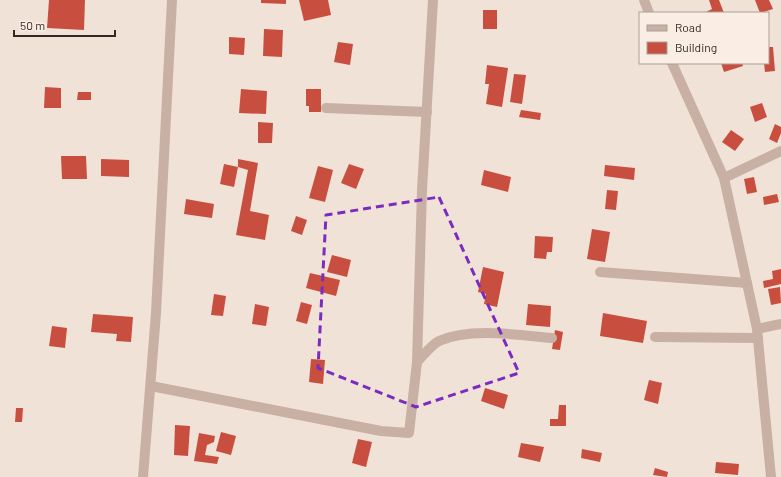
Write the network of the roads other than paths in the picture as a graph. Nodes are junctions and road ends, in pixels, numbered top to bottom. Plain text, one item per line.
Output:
1 (172, 0) edge
2 (433, 0) edge
3 (644, 0) edge
4 (649, 12) edge
5 (672, 64) edge
6 (326, 108) dead end
7 (427, 112) junction
8 (781, 151) edge
9 (724, 178) junction
10 (600, 272) dead end
11 (747, 283) junction
12 (781, 324) edge
13 (758, 334) junction
14 (655, 337) dead end
15 (552, 338) dead end
16 (417, 362) junction
17 (151, 386) junction
18 (143, 477) edge
19 (771, 477) edge

1 - 17 street
2 - 7 street
3 - 4 street
5 - 9 street
6 - 7 street
7 - 16 street
8 - 9 street
9 - 11 street
10 - 11 street
11 - 13 street
12 - 13 street
13 - 14 street
13 - 19 street
15 - 16 street
16 - 17 street
17 - 18 street

